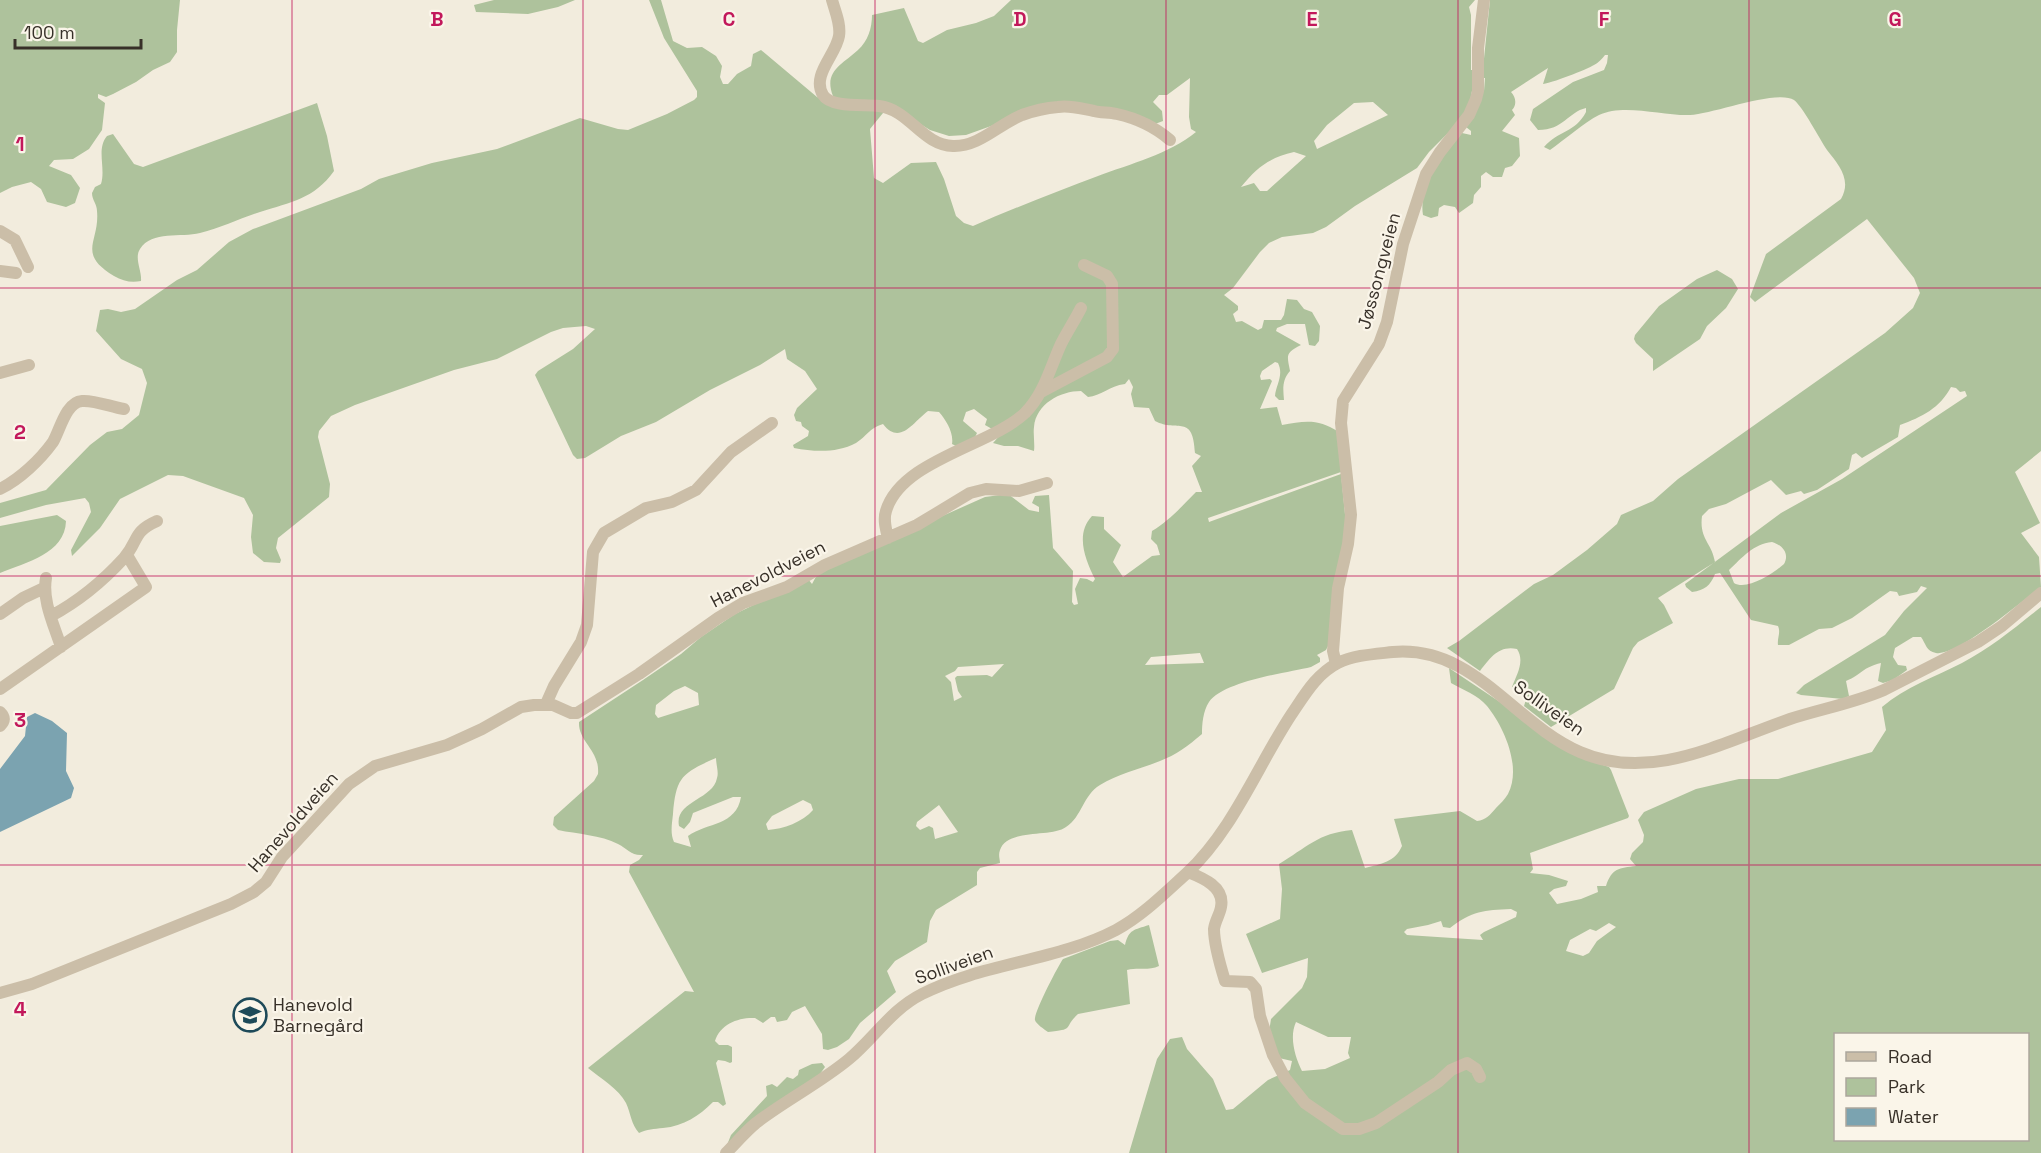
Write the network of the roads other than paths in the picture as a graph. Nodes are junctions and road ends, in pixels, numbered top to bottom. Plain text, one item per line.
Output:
1 (832, 0) edge
2 (1484, 0) edge
3 (1170, 140) dead end
4 (0, 231) edge
5 (1084, 265) dead end
6 (28, 267) dead end
7 (0, 271) edge
8 (16, 273) dead end
9 (1081, 308) dead end
10 (29, 365) dead end
11 (0, 373) edge
12 (1041, 392) junction
13 (124, 409) dead end
14 (772, 423) dead end
15 (1047, 483) dead end
16 (0, 489) edge
17 (157, 521) dead end
18 (888, 538) junction
19 (127, 555) junction
20 (2041, 593) edge
21 (0, 614) edge
22 (51, 616) junction
23 (61, 646) junction
24 (1336, 664) junction
25 (0, 689) edge
26 (546, 704) junction
27 (0, 712) edge
28 (0, 726) edge
29 (1188, 872) junction
30 (0, 993) edge
31 (1480, 1077) dead end
32 (726, 1153) edge

1 - 3 street
2 - 24 street, Jøssongveien
4 - 6 street
5 - 12 street
7 - 8 street
9 - 12 street
10 - 11 street
12 - 18 street
13 - 16 street
14 - 26 street
15 - 18 street, Hanevoldveien
17 - 19 street
18 - 26 street, Hanevoldveien
19 - 22 street
19 - 23 street
20 - 24 street, Solliveien
21 - 22 street
22 - 23 street
23 - 25 street
24 - 29 street, Solliveien
26 - 30 street, Hanevoldveien
27 - 28 street
29 - 31 street
29 - 32 street, Solliveien

